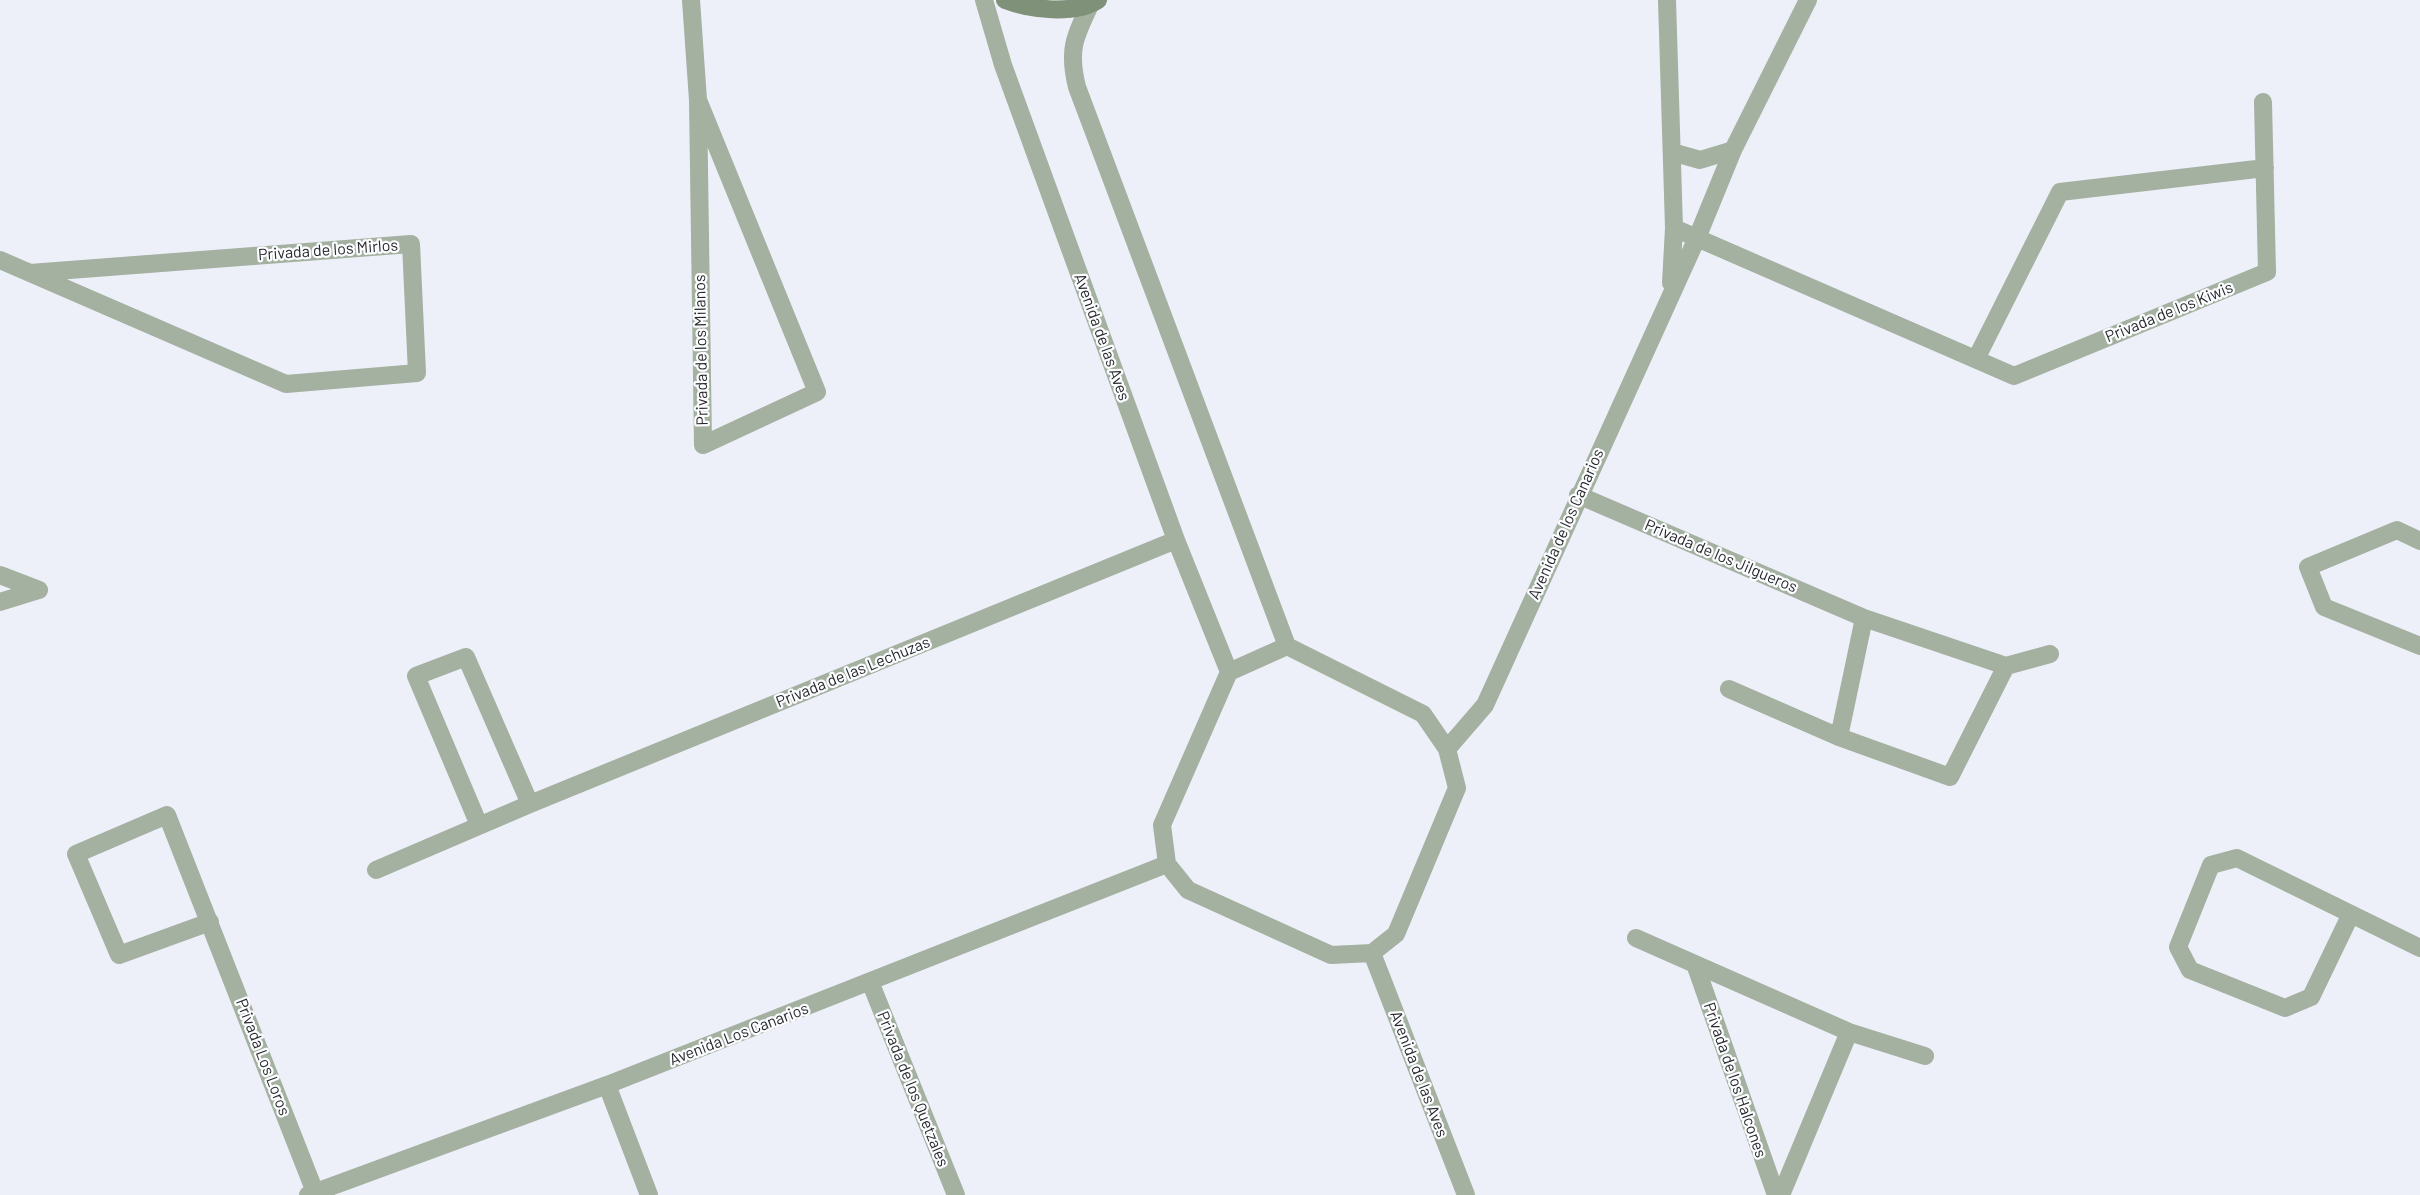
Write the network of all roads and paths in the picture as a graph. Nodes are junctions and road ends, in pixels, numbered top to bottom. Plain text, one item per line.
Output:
1 (691, 0) edge
2 (984, 0) edge
3 (1005, 0) edge
4 (1667, 0) edge
5 (1808, 0) edge
6 (1094, 3) edge
7 (699, 100) junction
8 (2263, 102) dead end
9 (1733, 150) junction
10 (1672, 152) junction
11 (2265, 168) junction
12 (1674, 228) junction
13 (1696, 238) junction
14 (0, 260) edge
15 (30, 273) junction
16 (1671, 290) junction
17 (1976, 360) junction
18 (1578, 495) junction
19 (1176, 540) junction
20 (2420, 541) edge
21 (0, 575) edge
22 (0, 602) edge
23 (1864, 618) junction
24 (1287, 646) junction
25 (2420, 646) edge
26 (2050, 654) dead end
27 (2006, 666) junction
28 (1229, 672) junction
29 (1729, 689) dead end
30 (1839, 737) junction
31 (1447, 749) junction
32 (530, 804) junction
33 (479, 825) junction
34 (1167, 864) junction
35 (376, 870) dead end
36 (2350, 916) junction
37 (210, 922) junction
38 (1636, 938) dead end
39 (2420, 948) edge
40 (1372, 953) junction
41 (1695, 964) junction
42 (871, 984) junction
43 (1849, 1032) junction
44 (1924, 1056) dead end
45 (608, 1086) junction
46 (312, 1194) edge
47 (649, 1195) edge
48 (956, 1195) edge
49 (1466, 1195) edge
50 (1776, 1195) edge
51 (1781, 1195) edge

1 - 7 street, Privada de los Milanos
2 - 19 street, Avenida de las Aves
3 - 6 main road
4 - 10 street, Avenida de los Canarios
5 - 9 street, Avenida de los Canarios
6 - 24 street
7 - 7 street, Privada de los Milanos
8 - 11 street, Privada de los Kiwis
9 - 10 street
9 - 13 street, Avenida de los Canarios
10 - 12 street, Avenida de los Canarios
11 - 17 street
11 - 17 street, Privada de los Kiwis
12 - 13 street, Privada de los Kiwis
12 - 16 street, Avenida de los Canarios
13 - 16 street, Avenida de los Canarios
13 - 17 street, Privada de los Kiwis
14 - 15 street, Privada de los Mirlos
15 - 15 street, Privada de los Mirlos
16 - 18 street, Avenida de los Canarios
18 - 23 street, Privada de los Jilgueros
18 - 31 street, Avenida de los Canarios
19 - 28 street, Avenida de las Aves
19 - 32 street, Privada de las Lechuzas
20 - 25 street
21 - 22 street
23 - 27 street, Privada de los Jilgueros
23 - 30 street
24 - 28 street
24 - 31 street
26 - 27 street
27 - 30 street
28 - 34 street
29 - 30 street
31 - 40 street
32 - 33 street, Privada de las Lechuzas
32 - 33 street
33 - 35 street, Privada de las Lechuzas
34 - 40 street
34 - 42 street, Avenida Los Canarios
36 - 36 street
36 - 39 street
37 - 37 street, Privada Los Loros
37 - 46 street, Privada Los Loros
38 - 41 street, Privada de los Halcones
40 - 49 street, Avenida de las Aves
41 - 43 street, Privada de los Halcones
41 - 50 street, Privada de los Halcones
42 - 45 street, Avenida Los Canarios
42 - 48 street, Privada de los Quetzales
43 - 44 street, Privada de los Halcones
43 - 51 street
45 - 46 street, Avenida Los Canarios
45 - 47 street

